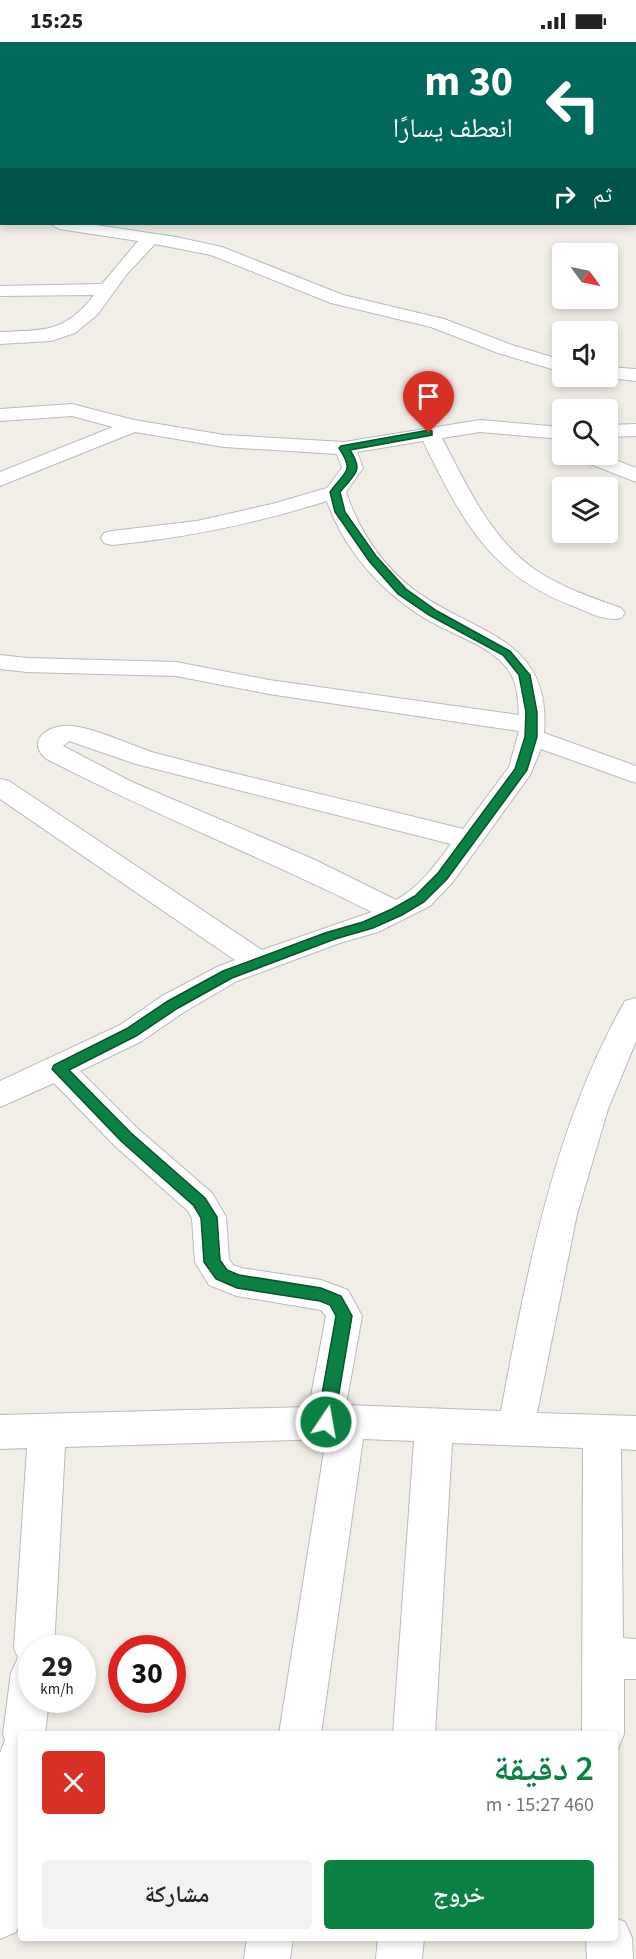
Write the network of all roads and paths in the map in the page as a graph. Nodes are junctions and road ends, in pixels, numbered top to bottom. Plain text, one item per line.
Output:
1 (66, 225) edge
2 (152, 238) junction
3 (107, 289) junction
4 (0, 291) edge
5 (0, 338) edge
6 (552, 363) edge
7 (618, 374) edge
8 (636, 375) edge
9 (0, 415) edge
10 (133, 426) junction
11 (636, 430) edge
12 (618, 431) edge
13 (536, 432) junction
14 (429, 433) junction
15 (552, 433) edge
16 (552, 441) edge
17 (344, 448) junction
18 (609, 465) edge
19 (636, 476) edge
20 (0, 480) edge
21 (335, 492) junction
22 (111, 538) dead end
23 (613, 613) dead end
24 (0, 662) edge
25 (531, 731) junction
26 (636, 775) edge
27 (0, 787) edge
28 (468, 839) junction
29 (397, 912) junction
30 (259, 962) junction
31 (636, 1009) edge
32 (59, 1069) junction
33 (3, 1087) edge
34 (336, 1422) junction
35 (434, 1425) junction
36 (516, 1429) junction
37 (0, 1431) edge
38 (47, 1432) junction
39 (619, 1433) edge
40 (35, 1635) edge
41 (619, 1659) edge
42 (27, 1713) edge
43 (24, 1731) edge
44 (300, 1731) edge
45 (414, 1731) edge
46 (604, 1731) edge
47 (18, 1777) edge
48 (0, 1916) edge
49 (270, 1941) edge
50 (401, 1941) edge
51 (609, 1941) edge
52 (267, 1959) edge
53 (399, 1959) edge
54 (610, 1959) edge

1 - 2 street
2 - 3 street
2 - 6 street
3 - 4 street
3 - 5 street
7 - 8 street
9 - 10 street
10 - 17 street
10 - 20 street
11 - 12 street
13 - 14 street
13 - 15 street
13 - 16 street
14 - 17 street
14 - 23 street
17 - 21 street
18 - 19 street
21 - 22 street
21 - 25 street
24 - 25 street
25 - 26 street
25 - 28 street
27 - 30 street
28 - 29 street
28 - 29 street
29 - 30 street
30 - 32 street
31 - 36 street
32 - 33 street
32 - 34 street
34 - 35 street
34 - 38 street
34 - 44 street
35 - 36 street
35 - 45 street
36 - 39 street
37 - 38 street
38 - 40 street
39 - 41 street
41 - 46 street
42 - 43 street
47 - 48 street
49 - 52 street
50 - 53 street
51 - 54 street

